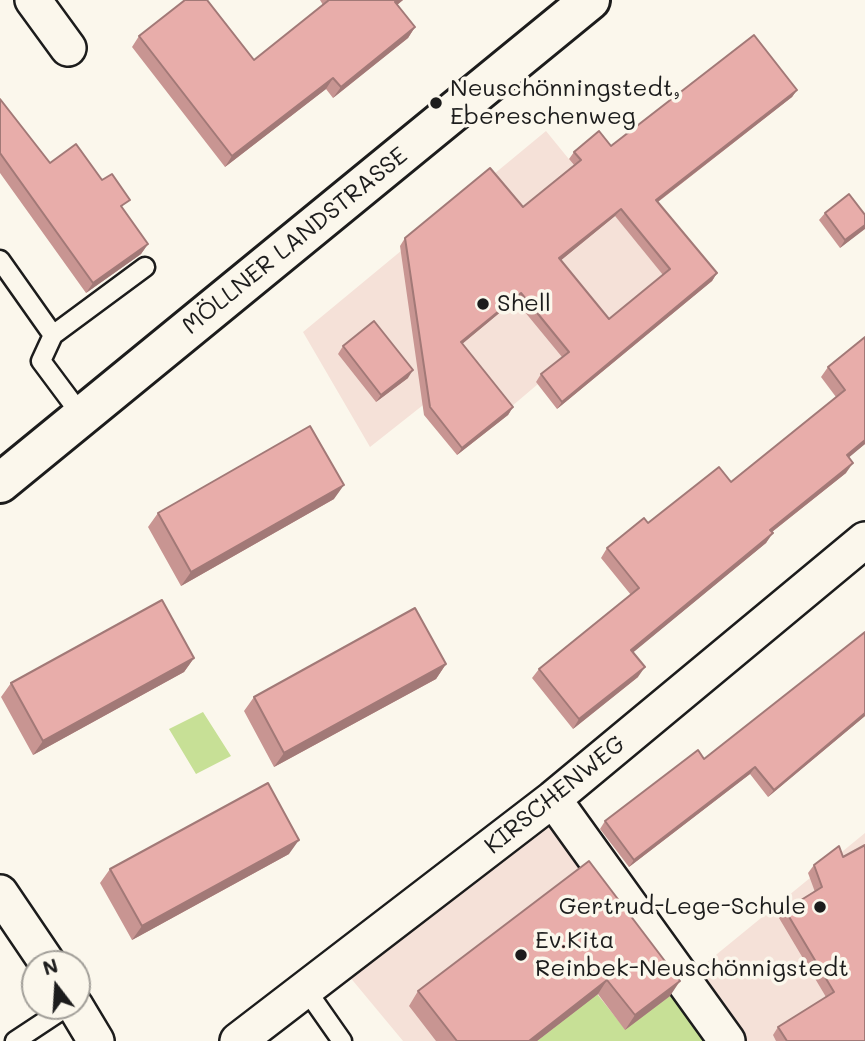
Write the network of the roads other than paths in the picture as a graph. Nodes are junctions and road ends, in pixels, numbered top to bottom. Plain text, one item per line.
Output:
1 (33, 0) edge
2 (590, 0) edge
3 (68, 48) dead end
4 (0, 260) edge
5 (145, 267) dead end
6 (53, 335) junction
7 (82, 416) junction
8 (0, 483) edge
9 (865, 540) edge
10 (553, 799) junction
11 (0, 893) edge
12 (39, 950) edge
13 (307, 991) junction
14 (47, 1020) edge
15 (83, 1020) edge
16 (15, 1041) edge
17 (96, 1041) edge
18 (239, 1041) edge
19 (342, 1041) edge
20 (727, 1041) edge

1 - 3 street
2 - 7 main road, MÖLLNER LANDSTRASSE
4 - 6 lane
5 - 6 lane
6 - 7 lane
7 - 8 main road, MÖLLNER LANDSTRASSE
9 - 10 street, KIRSCHENWEG
10 - 13 street, KIRSCHENWEG
10 - 20 street
11 - 12 street
13 - 18 street, KIRSCHENWEG
13 - 19 lane
14 - 16 lane
15 - 17 street

